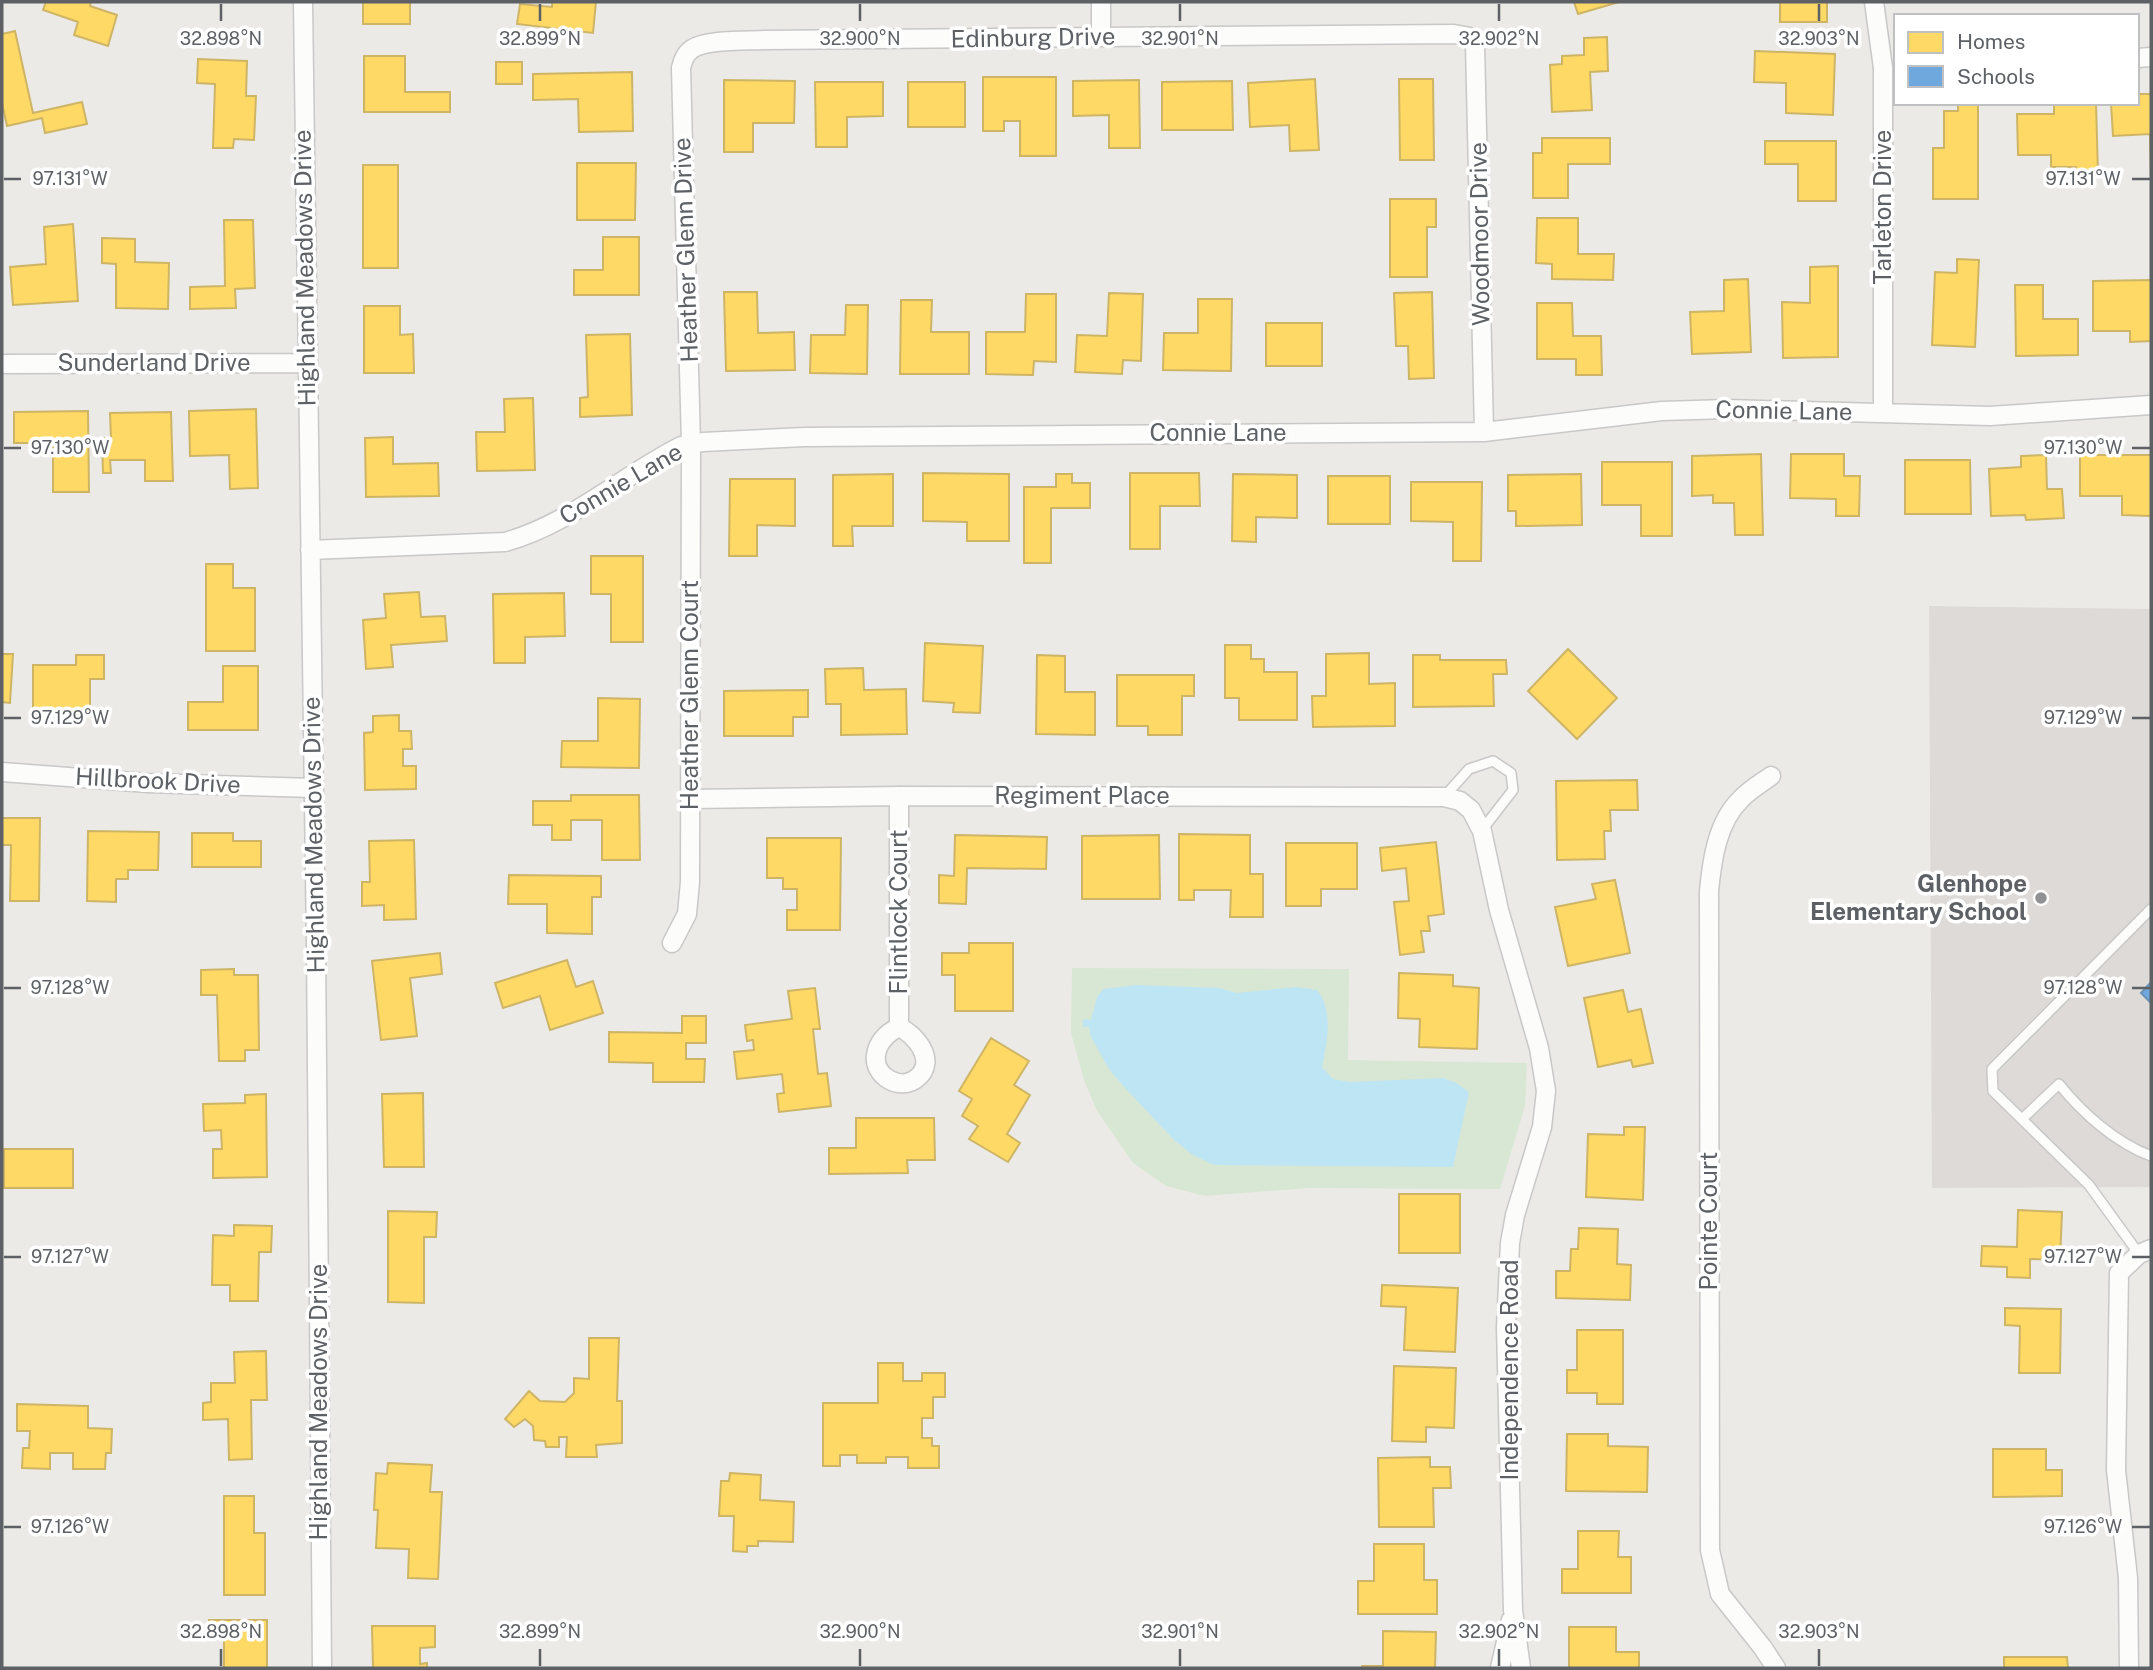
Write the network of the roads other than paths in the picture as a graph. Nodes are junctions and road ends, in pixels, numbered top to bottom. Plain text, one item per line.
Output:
1 (303, 2) edge
2 (1101, 2) edge
3 (1874, 2) edge
4 (1101, 37) junction
5 (1470, 37) joint
6 (684, 57) joint
7 (1889, 67) edge
8 (307, 363) junction
9 (2, 364) edge
10 (2151, 405) edge
11 (1883, 413) junction
12 (1484, 432) junction
13 (691, 444) junction
14 (310, 550) junction
15 (2, 772) edge
16 (1771, 776) dead end
17 (314, 788) junction
18 (899, 796) junction
19 (1444, 797) junction
20 (690, 799) junction
21 (1471, 810) joint
22 (1482, 831) junction
23 (2151, 909) edge
24 (672, 943) dead end
25 (899, 1027) dead end
26 (2022, 1119) junction
27 (2151, 1156) edge
28 (2140, 1256) edge
29 (1513, 1610) junction
30 (321, 1668) edge
31 (1500, 1668) edge
32 (1521, 1668) edge
33 (1776, 1668) edge
34 (2129, 1668) edge

1 - 8 street, Highland Meadows Drive
2 - 4 street
3 - 7 street, Tarleton Drive
4 - 5 street, Edinburg Drive
4 - 6 street, Edinburg Drive
5 - 12 street, Woodmoor Drive
6 - 13 street, Heather Glenn Drive
7 - 11 street, Tarleton Drive
8 - 9 street, Sunderland Drive
8 - 14 street, Highland Meadows Drive
10 - 11 street, Connie Lane
11 - 12 street, Connie Lane
12 - 13 street, Connie Lane
13 - 14 street, Connie Lane
13 - 20 street, Heather Glenn Court
14 - 17 street, Highland Meadows Drive
15 - 17 street, Hillbrook Drive
16 - 33 street, Pointe Court
17 - 30 street, Highland Meadows Drive
18 - 19 street, Regiment Place
18 - 20 street, Regiment Place
18 - 25 street, Flintlock Court
19 - 21 street, Regiment Place
19 - 22 lane
20 - 24 street, Heather Glenn Court
21 - 22 street, Independence Road
22 - 29 street, Independence Road
23 - 26 lane
26 - 27 lane
26 - 28 lane
28 - 34 street
29 - 31 street, Independence Road
29 - 32 street, Independence Road

